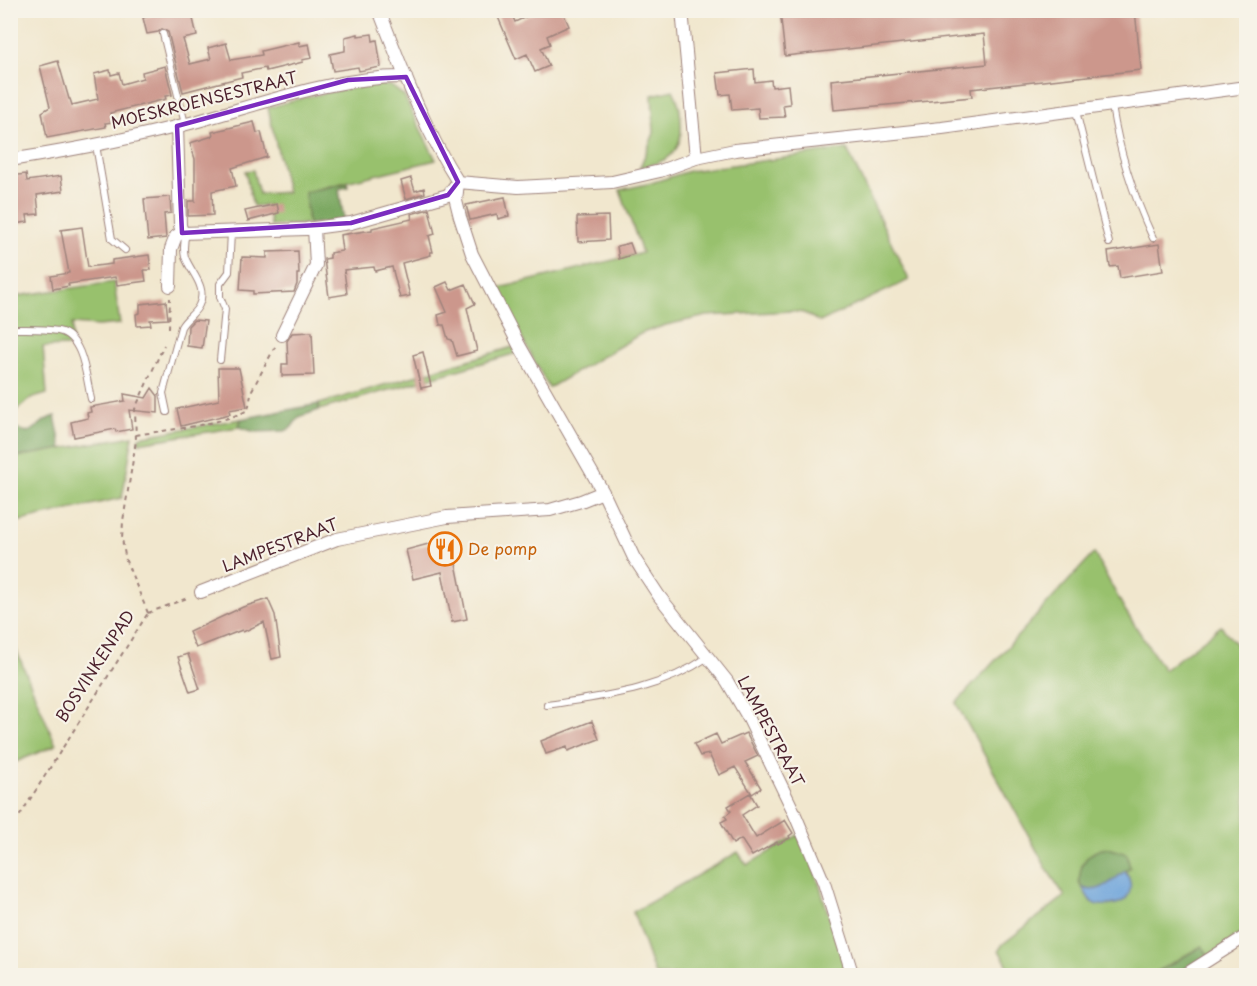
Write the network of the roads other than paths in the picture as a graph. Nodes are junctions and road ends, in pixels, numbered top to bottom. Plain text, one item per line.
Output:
1 (379, 10) edge
2 (682, 10) edge
3 (163, 34) dead end
4 (406, 77) junction
5 (1246, 87) edge
6 (1112, 106) junction
7 (1076, 111) junction
8 (181, 125) junction
9 (96, 144) junction
10 (696, 158) junction
11 (10, 160) edge
12 (458, 182) junction
13 (314, 228) junction
14 (231, 231) junction
15 (184, 233) junction
16 (1153, 238) dead end
17 (1109, 243) dead end
18 (125, 249) dead end
19 (170, 286) road end
20 (10, 328) edge
21 (282, 335) road end
22 (220, 360) dead end
23 (91, 399) dead end
24 (167, 412) dead end
25 (603, 492) junction
26 (201, 592) road end
27 (709, 656) junction
28 (547, 705) dead end
29 (1246, 936) edge
30 (853, 975) edge
31 (1183, 975) edge

1 - 4 street
2 - 10 street
3 - 8 lane
4 - 8 street, MOESKROENSESTRAAT
4 - 12 street
5 - 6 street
6 - 7 street
6 - 16 lane
7 - 10 street
7 - 17 lane
8 - 9 street, MOESKROENSESTRAAT
8 - 15 street
9 - 11 street, MOESKROENSESTRAAT
9 - 18 lane
10 - 12 street
12 - 13 street
12 - 25 street, LAMPESTRAAT
13 - 14 street
13 - 21 street
14 - 15 street
14 - 22 lane
15 - 19 street
15 - 24 lane
20 - 23 lane
25 - 26 street, LAMPESTRAAT
25 - 27 street, LAMPESTRAAT
27 - 28 lane
27 - 30 street, LAMPESTRAAT
29 - 31 street

